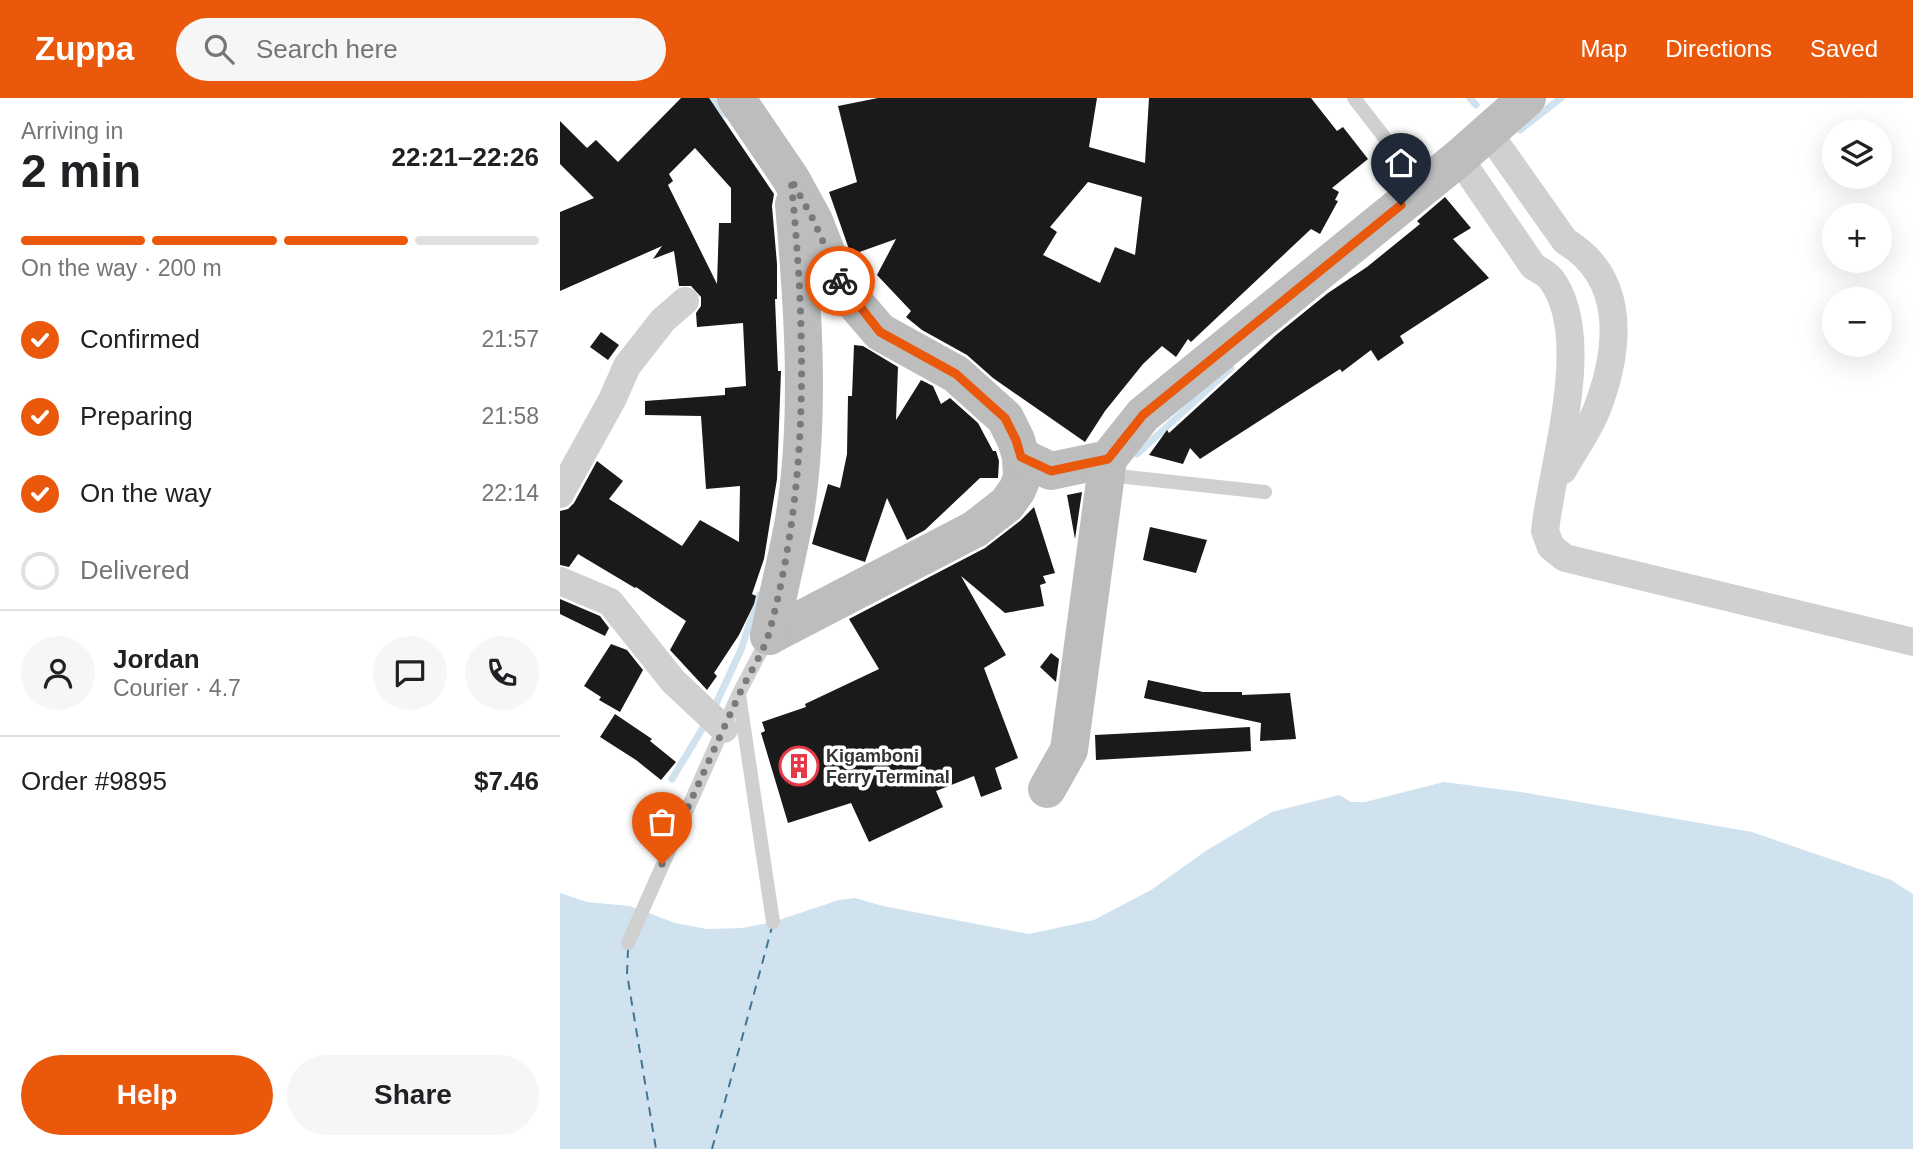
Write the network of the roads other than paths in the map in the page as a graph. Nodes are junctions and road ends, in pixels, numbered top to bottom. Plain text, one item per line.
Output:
1 (736, 98) edge
2 (1354, 98) edge
3 (1507, 109) edge
4 (1460, 158) junction
5 (791, 179) junction
6 (1423, 187) junction
7 (685, 301) dead end
8 (1021, 457) junction
9 (1108, 467) junction
10 (1553, 489) junction
11 (1265, 492) dead end
12 (560, 494) edge
13 (560, 581) edge
14 (769, 636) junction
15 (1913, 642) edge
16 (739, 693) junction
17 (724, 729) junction
18 (1047, 789) dead end
19 (773, 922) dead end
20 (628, 943) dead end

1 - 5 main road
2 - 6 lane
3 - 4 main road
3 - 10 street
4 - 6 main road
4 - 10 street
5 - 8 main road
5 - 14 main road
6 - 9 main road
7 - 12 street
8 - 9 main road
8 - 14 main road
9 - 11 lane
9 - 18 main road
10 - 15 street
13 - 17 street
14 - 16 lane
16 - 17 lane
16 - 19 lane
17 - 20 lane

